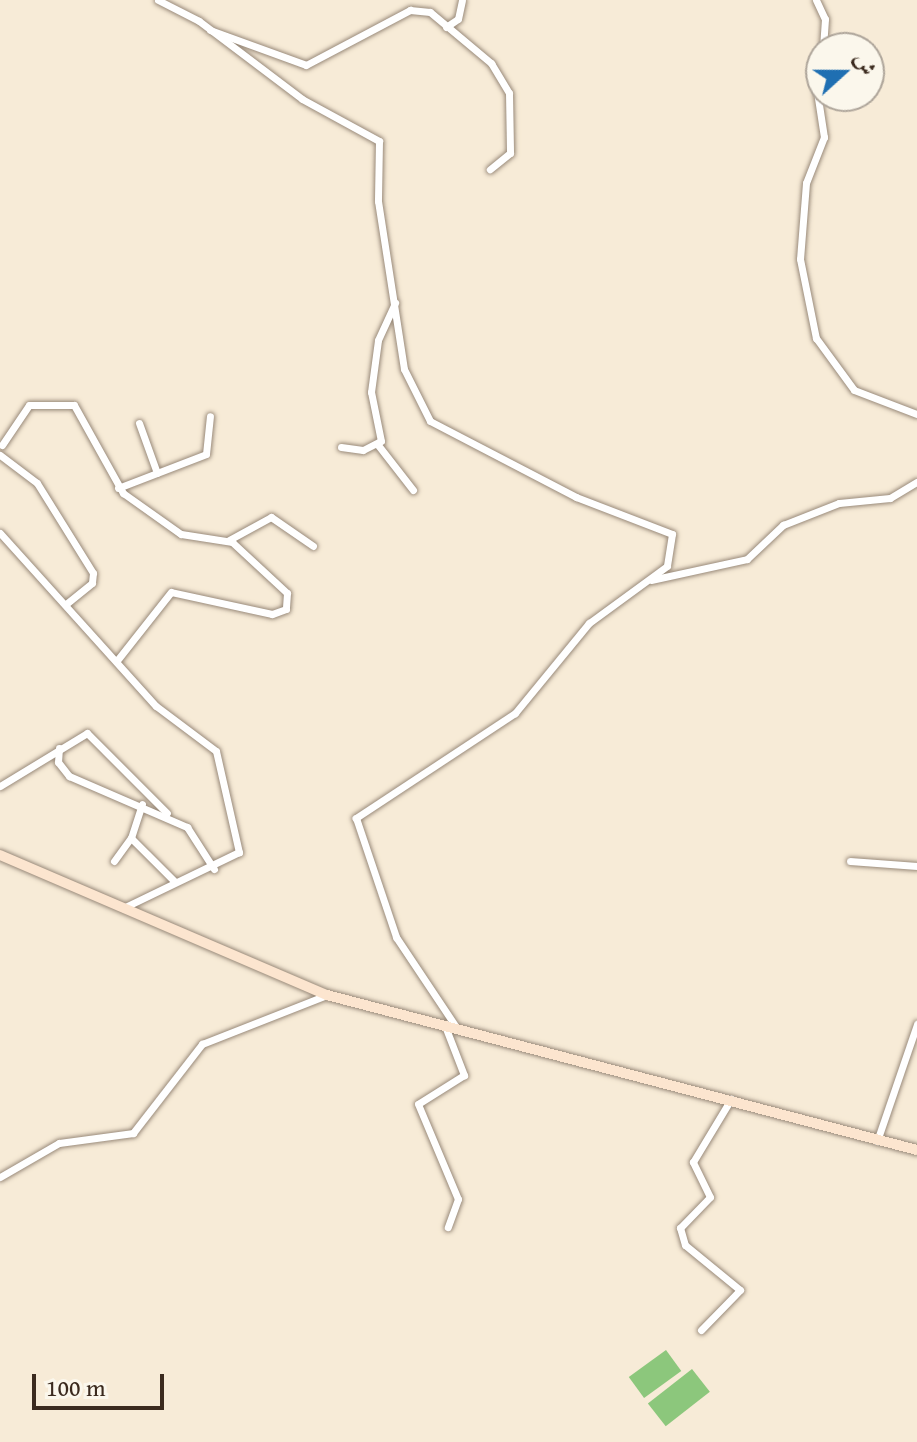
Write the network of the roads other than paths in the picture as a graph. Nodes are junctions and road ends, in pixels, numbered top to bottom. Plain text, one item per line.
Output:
1 (158, 0) edge
2 (462, 0) edge
3 (816, 0) edge
4 (446, 27) junction
5 (208, 29) junction
6 (824, 32) edge
7 (820, 112) edge
8 (490, 169) dead end
9 (396, 301) junction
10 (917, 414) edge
11 (210, 416) dead end
12 (139, 423) dead end
13 (1, 444) edge
14 (378, 445) junction
15 (341, 447) dead end
16 (0, 456) edge
17 (157, 473) junction
18 (917, 482) edge
19 (118, 488) junction
20 (413, 490) dead end
21 (0, 533) edge
22 (229, 540) junction
23 (313, 546) dead end
24 (651, 580) junction
25 (66, 604) junction
26 (118, 659) junction
27 (59, 748) junction
28 (0, 786) edge
29 (142, 804) junction
30 (167, 813) junction
31 (131, 838) junction
32 (0, 855) edge
33 (114, 861) dead end
34 (850, 861) dead end
35 (917, 866) edge
36 (214, 869) junction
37 (175, 882) junction
38 (123, 908) junction
39 (327, 995) junction
40 (917, 1024) edge
41 (445, 1026) junction
42 (458, 1030) junction
43 (731, 1099) junction
44 (877, 1141) junction
45 (917, 1150) edge
46 (0, 1177) edge
47 (448, 1227) dead end
48 (701, 1330) dead end

1 - 5 street
2 - 4 street
3 - 6 street
4 - 5 street
4 - 8 street
5 - 9 street
7 - 10 street
9 - 14 street
9 - 24 street
11 - 17 street
12 - 17 street
13 - 16 street
13 - 19 street
14 - 15 street
14 - 20 street
16 - 25 street
17 - 19 street
18 - 24 street
19 - 22 street
21 - 25 street
22 - 23 street
22 - 26 street
24 - 42 street
25 - 26 street
26 - 36 street
27 - 28 street
27 - 29 street
27 - 30 street
29 - 30 street
29 - 31 street
30 - 36 street
31 - 33 street
31 - 37 street
32 - 38 main road
34 - 35 street
36 - 37 street
37 - 38 street
38 - 39 main road
39 - 41 main road
39 - 46 street
40 - 44 street
41 - 42 main road
41 - 47 street
42 - 43 main road
43 - 44 main road
43 - 48 street
44 - 45 main road

